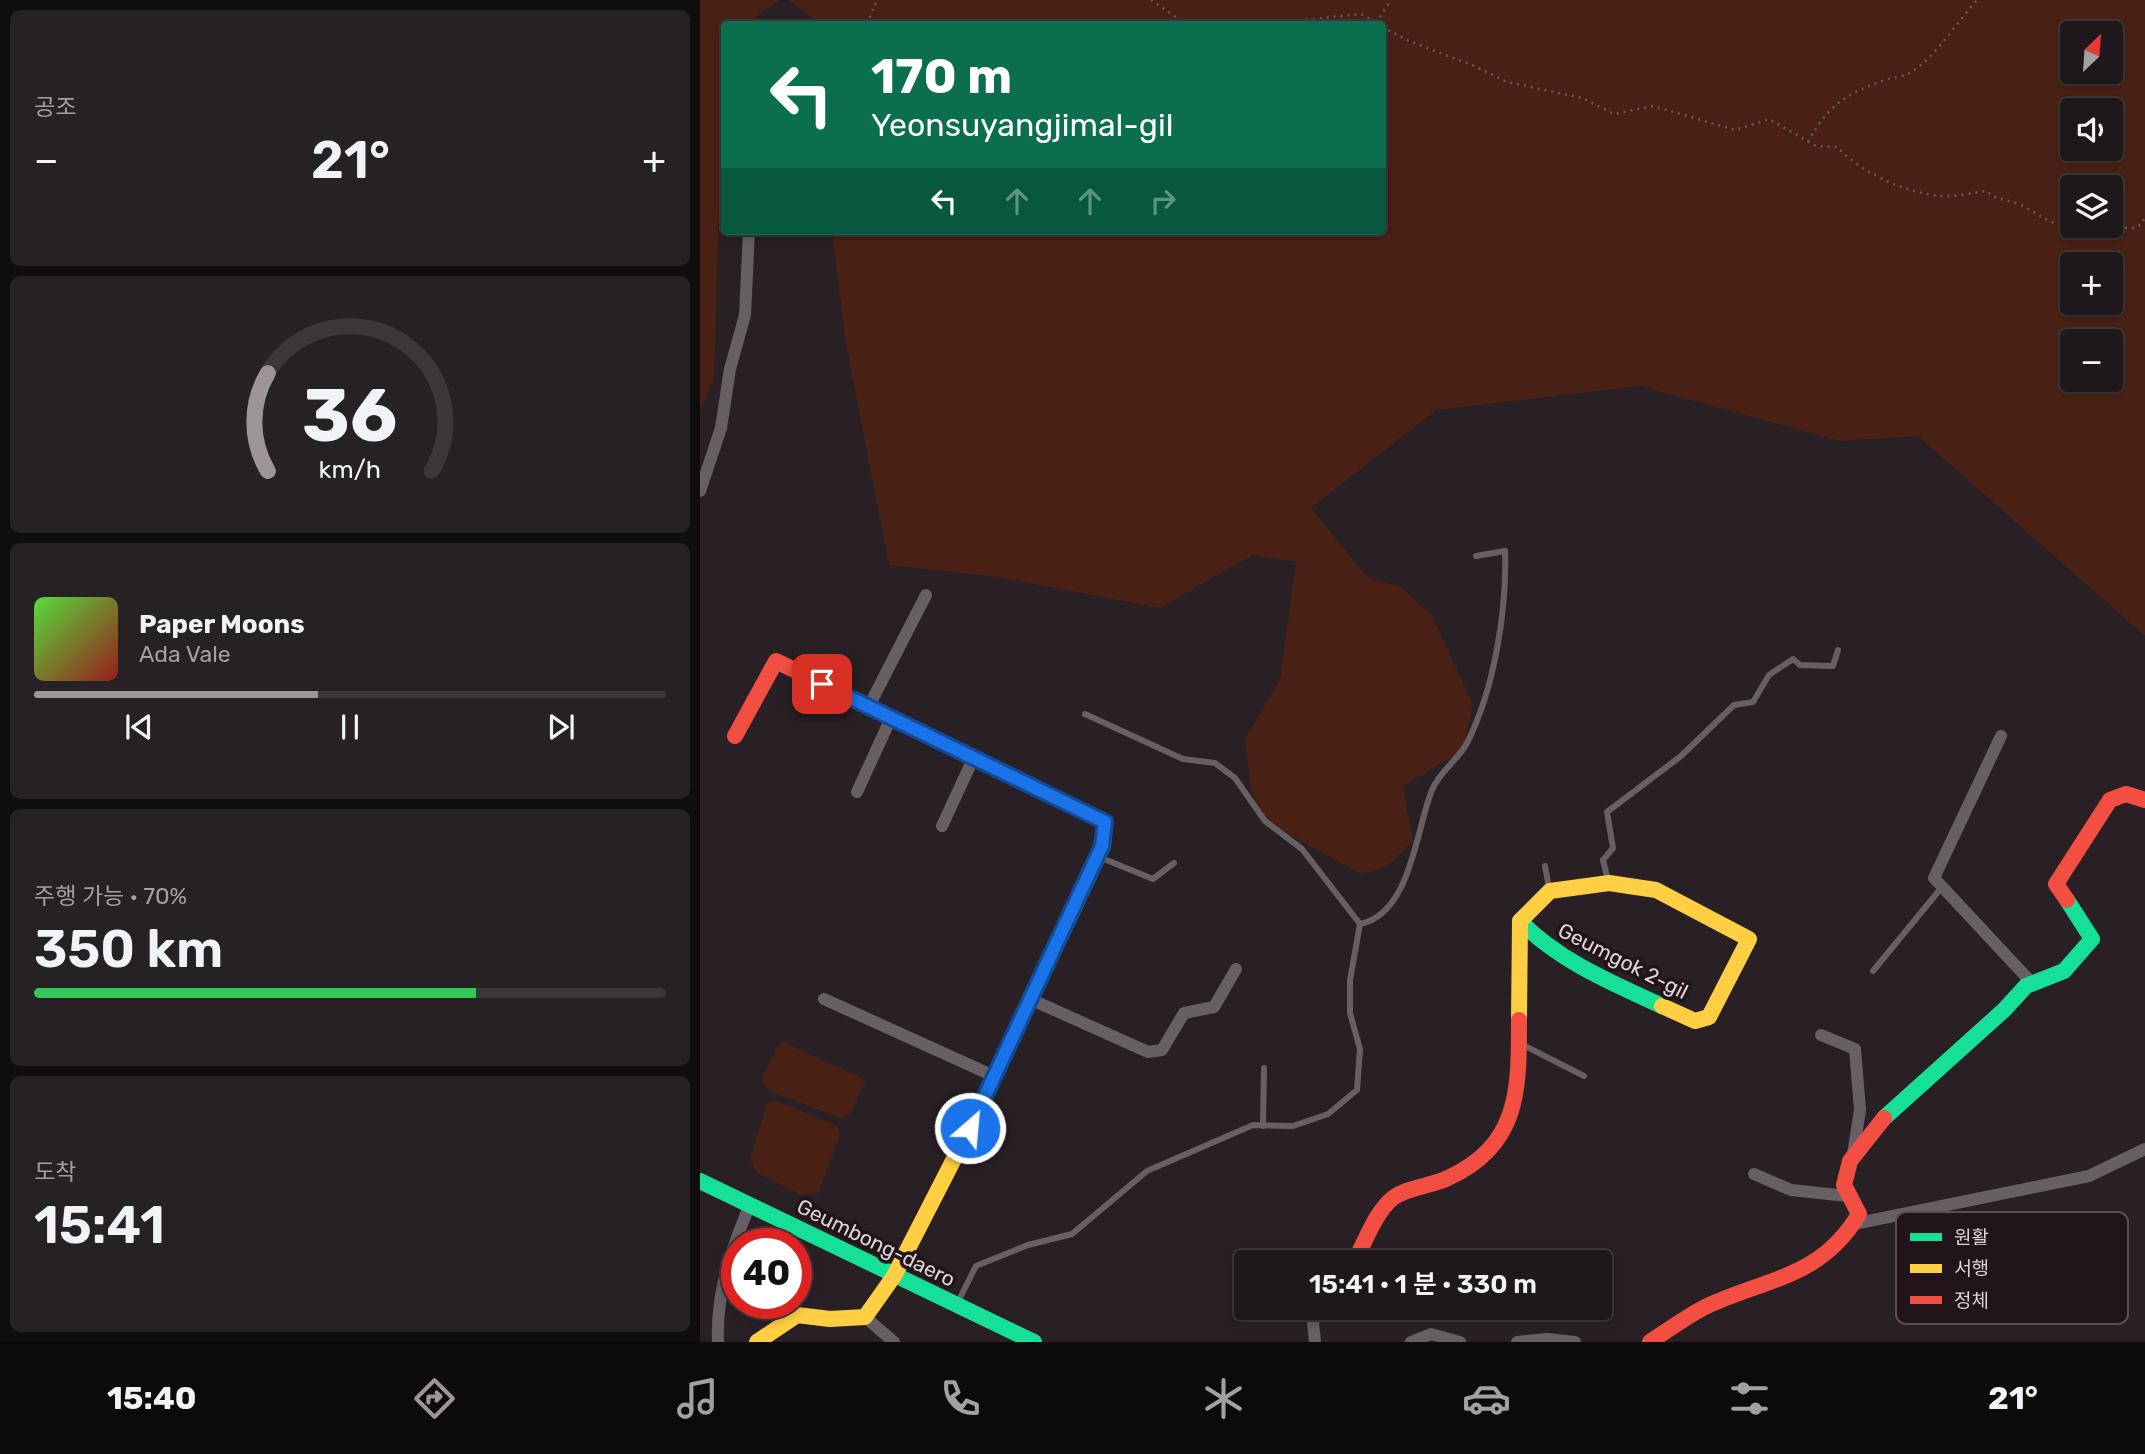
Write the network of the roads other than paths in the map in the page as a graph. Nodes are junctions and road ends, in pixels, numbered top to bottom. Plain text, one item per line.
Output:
1 (749, 235) edge
2 (700, 491) edge
3 (1476, 556) dead end
4 (926, 595) dead end
5 (1838, 650) dead end
6 (869, 706) junction
7 (1086, 714) dead end
8 (891, 718) junction
9 (735, 736) dead end
10 (2001, 736) dead end
11 (974, 757) junction
12 (856, 792) dead end
13 (2145, 800) edge
14 (942, 827) dead end
15 (1098, 856) junction
16 (1174, 863) dead end
17 (1545, 866) dead end
18 (1609, 883) junction
19 (1942, 887) junction
20 (1550, 891) junction
21 (1520, 921) junction
22 (1360, 925) junction
23 (1236, 969) dead end
24 (1873, 971) dead end
25 (2031, 982) junction
26 (824, 999) dead end
27 (1030, 999) junction
28 (1821, 1035) dead end
29 (1520, 1044) junction
30 (1264, 1068) dead end
31 (1584, 1076) dead end
32 (996, 1077) junction
33 (1263, 1126) junction
34 (2145, 1149) edge
35 (1852, 1161) junction
36 (1754, 1174) dead end
37 (700, 1181) edge
38 (1847, 1196) junction
39 (750, 1204) junction
40 (1913, 1212) edge
41 (1896, 1215) edge
42 (1854, 1224) junction
43 (1361, 1250) edge
44 (894, 1276) junction
45 (956, 1305) junction
46 (865, 1317) junction
47 (1314, 1320) edge
48 (718, 1342) edge
49 (757, 1342) edge
50 (894, 1342) edge
51 (1034, 1342) edge
52 (1315, 1342) edge
53 (1411, 1342) edge
54 (1460, 1342) edge
55 (1517, 1342) edge
56 (1575, 1342) edge
57 (1650, 1342) edge

1 - 2 street
3 - 22 lane
4 - 6 street
5 - 18 lane
6 - 8 street
6 - 9 street
7 - 22 lane
8 - 11 street
8 - 12 street
10 - 19 street
11 - 14 street
11 - 15 street
13 - 25 street
15 - 16 lane
15 - 27 street
17 - 20 lane
18 - 20 street, Geumgok 2-gil
18 - 21 street, Geumgok 2-gil
19 - 24 lane
19 - 25 street
20 - 21 street, Geumgok 2-gil
21 - 29 street
22 - 33 lane
23 - 27 street
25 - 35 street
26 - 32 street
27 - 32 street
28 - 35 street
29 - 31 lane
29 - 43 street
30 - 33 lane
32 - 44 street
33 - 45 lane
34 - 40 street
35 - 38 street
36 - 38 street
37 - 39 street, Geumbong-daero
38 - 42 street
39 - 44 street, Geumbong-daero
39 - 48 street
41 - 42 street
42 - 57 street
44 - 45 street, Geumbong-daero
44 - 46 street
45 - 51 street, Geumbong-daero
46 - 49 street
46 - 50 street
47 - 52 street
53 - 54 street
55 - 56 street

